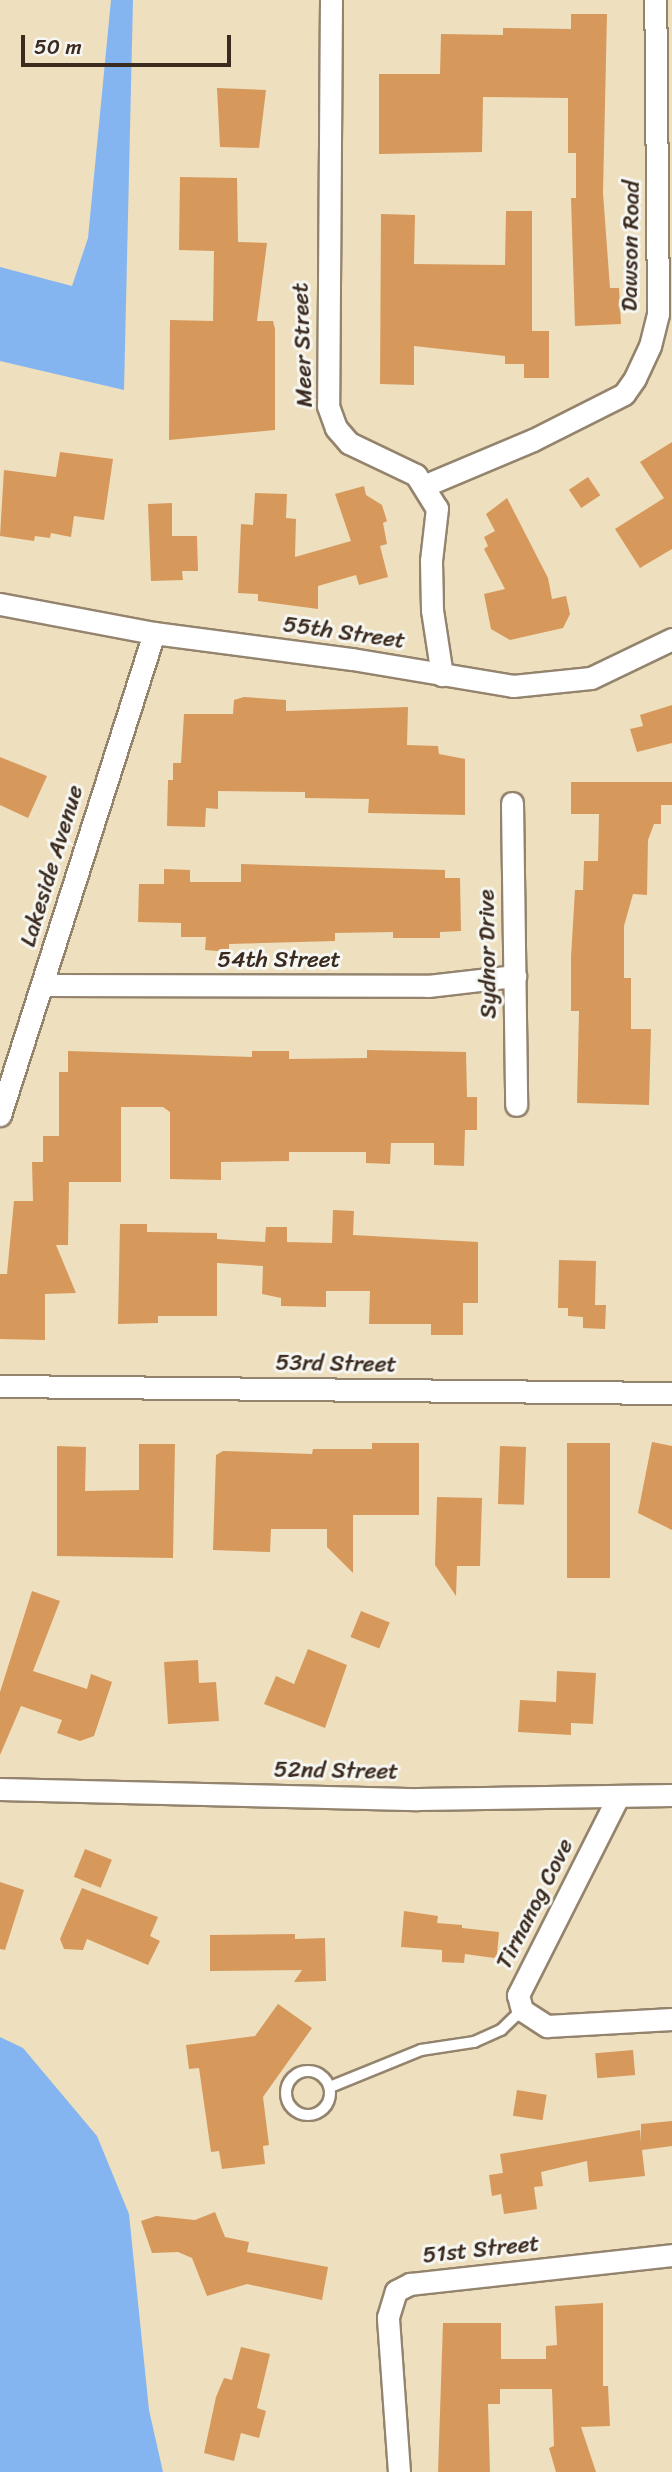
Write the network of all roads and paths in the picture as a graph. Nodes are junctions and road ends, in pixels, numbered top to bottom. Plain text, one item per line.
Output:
1 (331, 0) edge
2 (655, 0) edge
3 (426, 485) junction
4 (0, 604) edge
5 (154, 633) junction
6 (672, 639) edge
7 (442, 675) junction
8 (512, 803) dead end
9 (515, 976) junction
10 (43, 985) junction
11 (516, 1105) dead end
12 (0, 1115) edge
13 (0, 1386) edge
14 (672, 1393) edge
15 (0, 1789) edge
16 (672, 1795) edge
17 (618, 1797) junction
18 (522, 2010) junction
19 (672, 2020) edge
20 (330, 2087) junction
21 (671, 2262) edge
22 (399, 2472) edge

1 - 3 street, Meer Street
2 - 3 street, Dawson Road
3 - 7 street
4 - 5 street, 55th Street
5 - 7 street, 55th Street
5 - 10 street, Lakeside Avenue
6 - 7 street, 55th Street
8 - 9 street, Sydnor Drive
9 - 10 street, 54th Street
9 - 11 street, Sydnor Drive
10 - 12 street, Lakeside Avenue
13 - 14 street, 53rd Street
15 - 17 street, 52nd Street
16 - 17 street, 52nd Street
17 - 18 street, Tirnanog Cove
18 - 19 street
18 - 20 lane
20 - 20 lane
21 - 22 street, 51st Street

